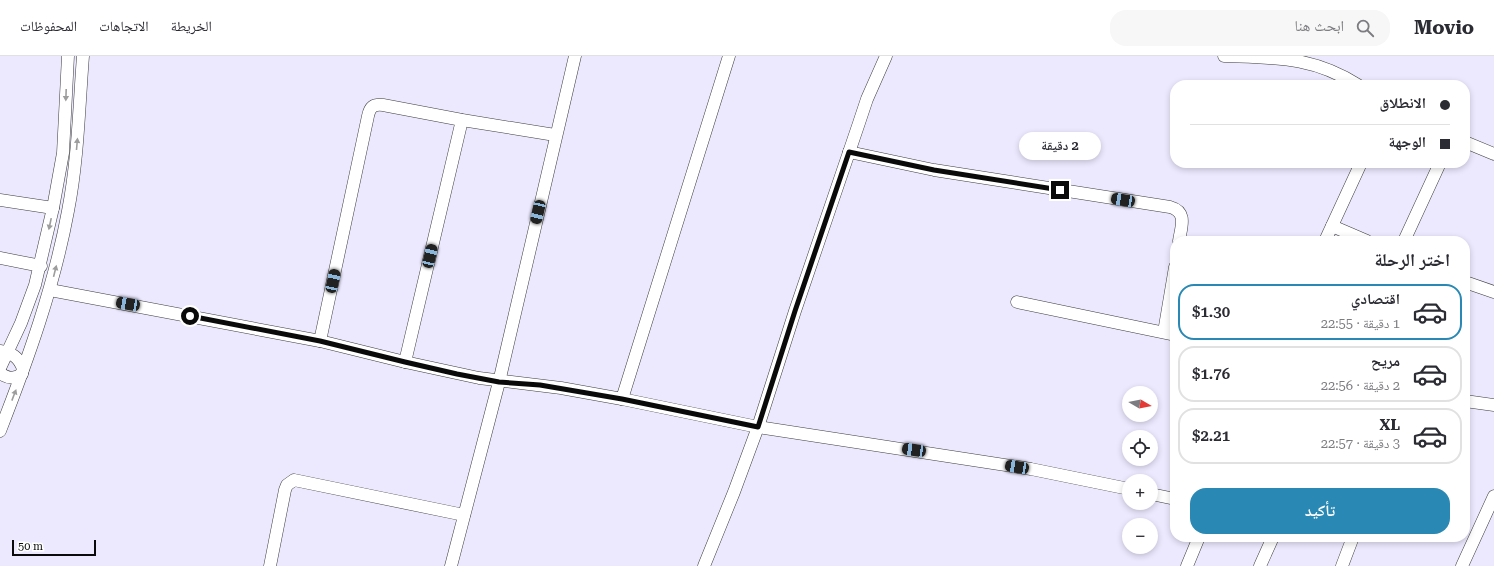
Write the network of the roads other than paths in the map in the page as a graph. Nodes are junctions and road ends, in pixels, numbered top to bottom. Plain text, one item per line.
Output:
1 (68, 56) edge
2 (83, 56) edge
3 (575, 56) edge
4 (729, 56) edge
5 (886, 56) edge
6 (1224, 56) edge
7 (1277, 57) edge
8 (1349, 80) edge
9 (462, 120) junction
10 (555, 135) junction
11 (1470, 144) edge
12 (849, 152) junction
13 (1494, 154) edge
14 (1359, 168) edge
15 (1438, 168) edge
16 (0, 200) edge
17 (54, 208) junction
18 (1332, 226) junction
19 (1180, 236) edge
20 (1327, 236) edge
21 (1355, 236) edge
22 (1406, 236) edge
23 (0, 258) edge
24 (41, 266) junction
25 (1470, 284) edge
26 (50, 290) junction
27 (1494, 292) edge
28 (1017, 302) dead end
29 (1170, 323) edge
30 (1169, 334) edge
31 (320, 341) junction
32 (3, 352) edge
33 (405, 362) junction
34 (0, 368) edge
35 (23, 372) junction
36 (0, 373) edge
37 (499, 382) junction
38 (622, 399) junction
39 (1470, 402) edge
40 (1494, 405) edge
41 (758, 427) junction
42 (0, 431) edge
43 (1122, 488) edge
44 (1158, 495) edge
45 (1494, 496) edge
46 (1170, 498) edge
47 (464, 515) junction
48 (1197, 542) edge
49 (1271, 542) edge
50 (1351, 542) edge
51 (270, 566) edge
52 (451, 566) edge
53 (704, 566) edge
54 (1186, 566) edge
55 (1260, 566) edge
56 (1342, 566) edge
57 (1462, 566) edge

1 -> 17 street
26 -> 2 street
3 - 10 street
4 - 38 street
5 - 12 street
6 - 7 street
7 - 8 street
9 - 10 street
9 - 31 street
9 - 33 street
10 - 37 street
11 - 13 street
12 - 19 street
12 - 41 street
14 - 18 street
15 - 22 street
16 - 17 street
17 -> 24 street
18 - 20 street
18 - 21 street
23 - 24 street
24 - 32 street
25 - 27 street
26 - 31 street
26 - 35 street
28 - 30 street
29 - 30 street
31 - 33 street
32 - 34 street
32 - 35 street
33 - 37 street
35 - 36 street
42 -> 35 street
37 - 38 street
37 - 47 street
38 - 41 street
39 - 40 street
41 - 43 street
41 - 53 street
44 - 46 street
45 - 57 street
47 - 51 street
47 - 52 street
48 - 54 street
49 - 55 street
50 - 56 street

